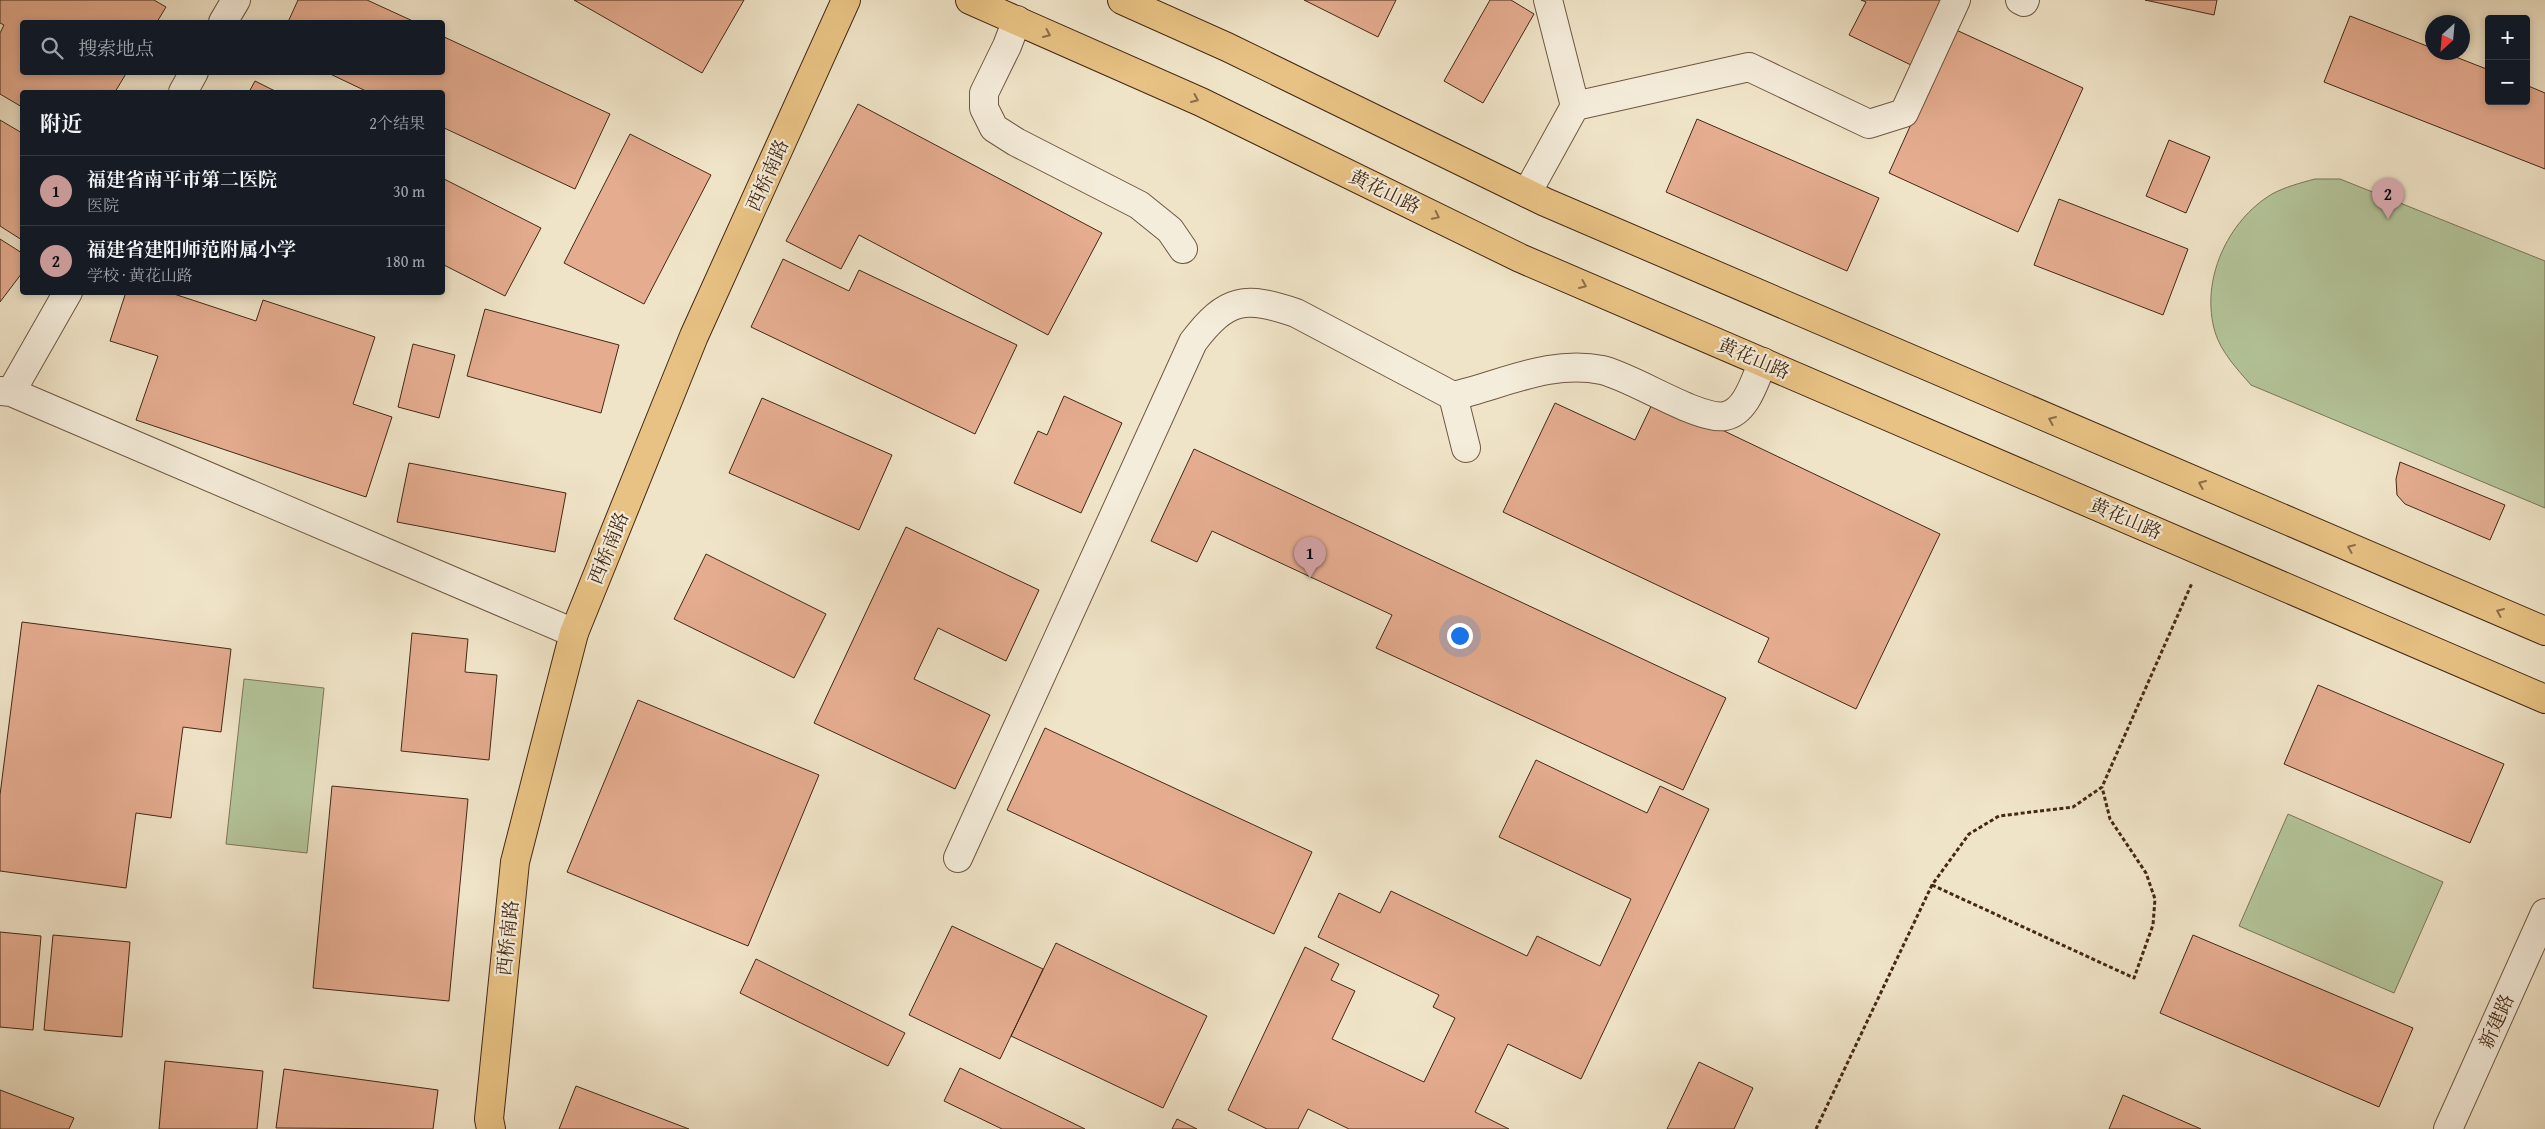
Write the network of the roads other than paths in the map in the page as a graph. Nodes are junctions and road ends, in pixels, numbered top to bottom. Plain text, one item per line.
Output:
1 (236, 0) edge
2 (846, 0) edge
3 (970, 0) edge
4 (1122, 0) edge
5 (1548, 0) edge
6 (1956, 0) edge
7 (2020, 0) edge
8 (2026, 0) edge
9 (224, 20) edge
10 (1017, 20) junction
11 (192, 75) edge
12 (184, 90) edge
13 (1575, 106) junction
14 (1527, 193) junction
15 (1183, 249) dead end
16 (66, 295) edge
17 (1763, 362) junction
18 (6, 392) edge
19 (1454, 396) junction
20 (1466, 448) dead end
21 (2545, 631) edge
22 (574, 633) junction
23 (2545, 699) edge
24 (958, 858) dead end
25 (2545, 914) edge
26 (491, 1129) edge
27 (2448, 1129) edge

1 - 9 street
2 - 22 main road, 西桥南路
3 - 10 main road, 黄花山路
4 - 14 main road
5 - 13 street
6 - 13 street
7 - 8 street
10 - 15 street
10 -> 17 main road, 黄花山路
11 - 12 street
13 - 14 street
21 -> 14 main road
16 - 18 street
17 - 19 street
17 - 23 main road, 黄花山路
18 - 22 street
19 - 20 street
19 - 24 street
22 - 26 main road, 西桥南路
25 - 27 street, 新建路

